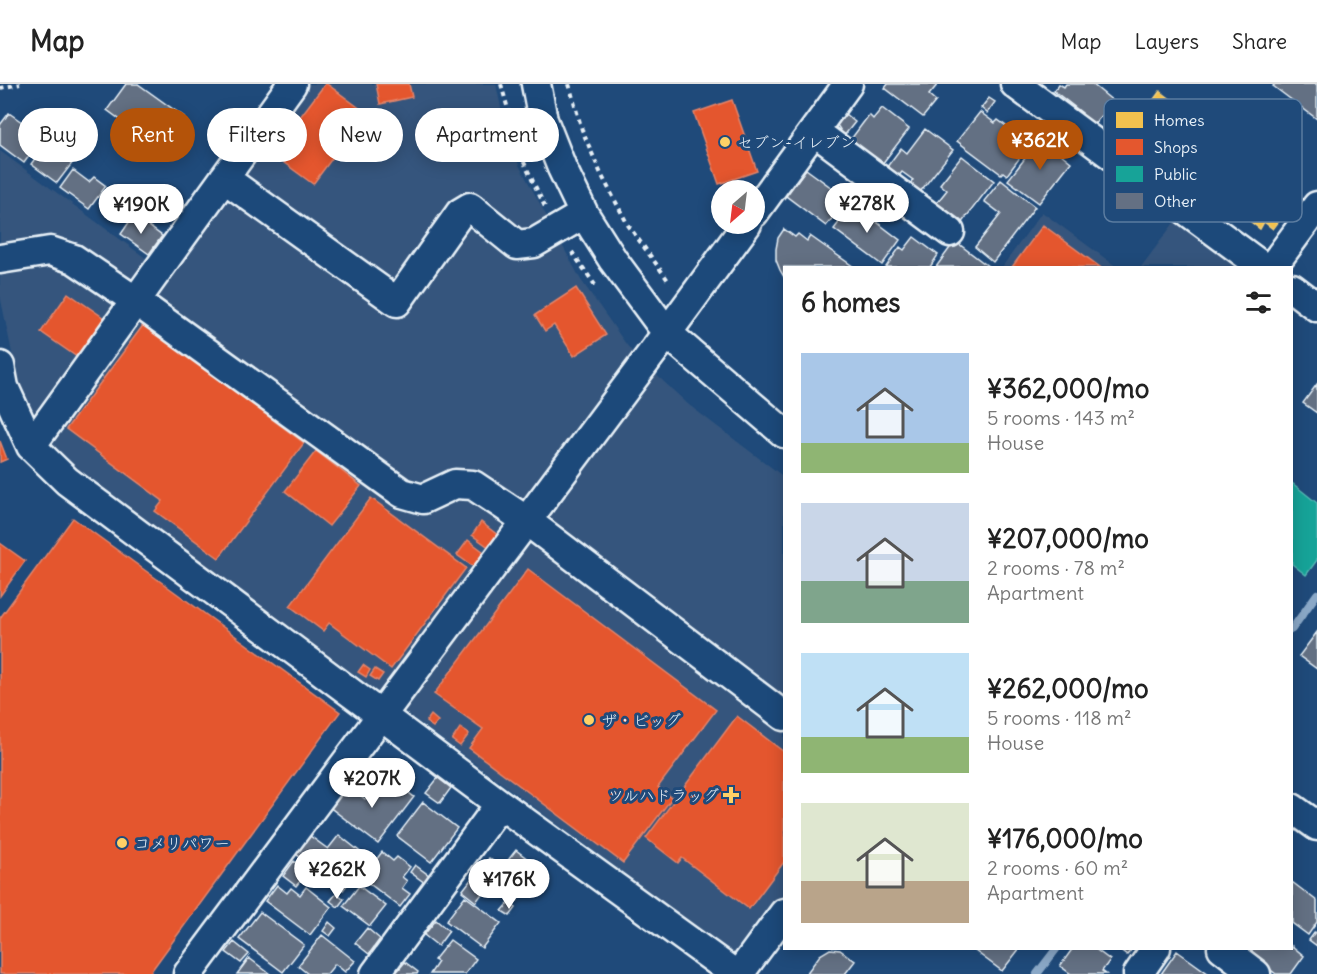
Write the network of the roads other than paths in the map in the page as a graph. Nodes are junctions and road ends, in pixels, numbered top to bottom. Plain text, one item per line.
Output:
1 (292, 84) edge
2 (536, 84) edge
3 (848, 84) edge
4 (1015, 84) edge
5 (814, 131) junction
6 (1104, 150) edge
7 (224, 178) junction
8 (765, 198) edge
9 (1317, 206) edge
10 (584, 214) junction
11 (1202, 222) edge
12 (950, 232) dead end
13 (740, 234) edge
14 (0, 259) edge
15 (1262, 266) edge
16 (1273, 266) edge
17 (1293, 289) edge
18 (136, 301) junction
19 (1317, 307) edge
20 (667, 333) junction
21 (0, 366) edge
22 (783, 432) edge
23 (31, 446) junction
24 (527, 521) junction
25 (382, 715) junction
26 (783, 715) edge
27 (500, 804) junction
28 (1293, 809) edge
29 (1317, 826) edge
30 (783, 914) edge
31 (1155, 950) edge
32 (1225, 950) edge
33 (188, 974) edge
34 (375, 974) edge
35 (737, 974) edge
36 (1138, 974) edge
37 (1256, 974) edge

1 - 7 street
2 - 10 street
3 - 5 street
4 - 6 street
5 - 8 street
5 - 12 street
7 - 10 street
7 - 18 street
9 - 16 street
10 - 20 street
11 - 15 street
13 - 20 street
14 - 18 street
17 - 19 street
18 - 23 street
18 - 24 street
20 - 22 street
20 - 24 street
21 - 23 street
23 - 25 street
24 - 25 street
24 - 26 street
25 - 27 street
25 - 33 street
27 - 34 street
27 - 35 street
28 - 29 street
30 - 35 street
31 - 36 street
32 - 37 street

